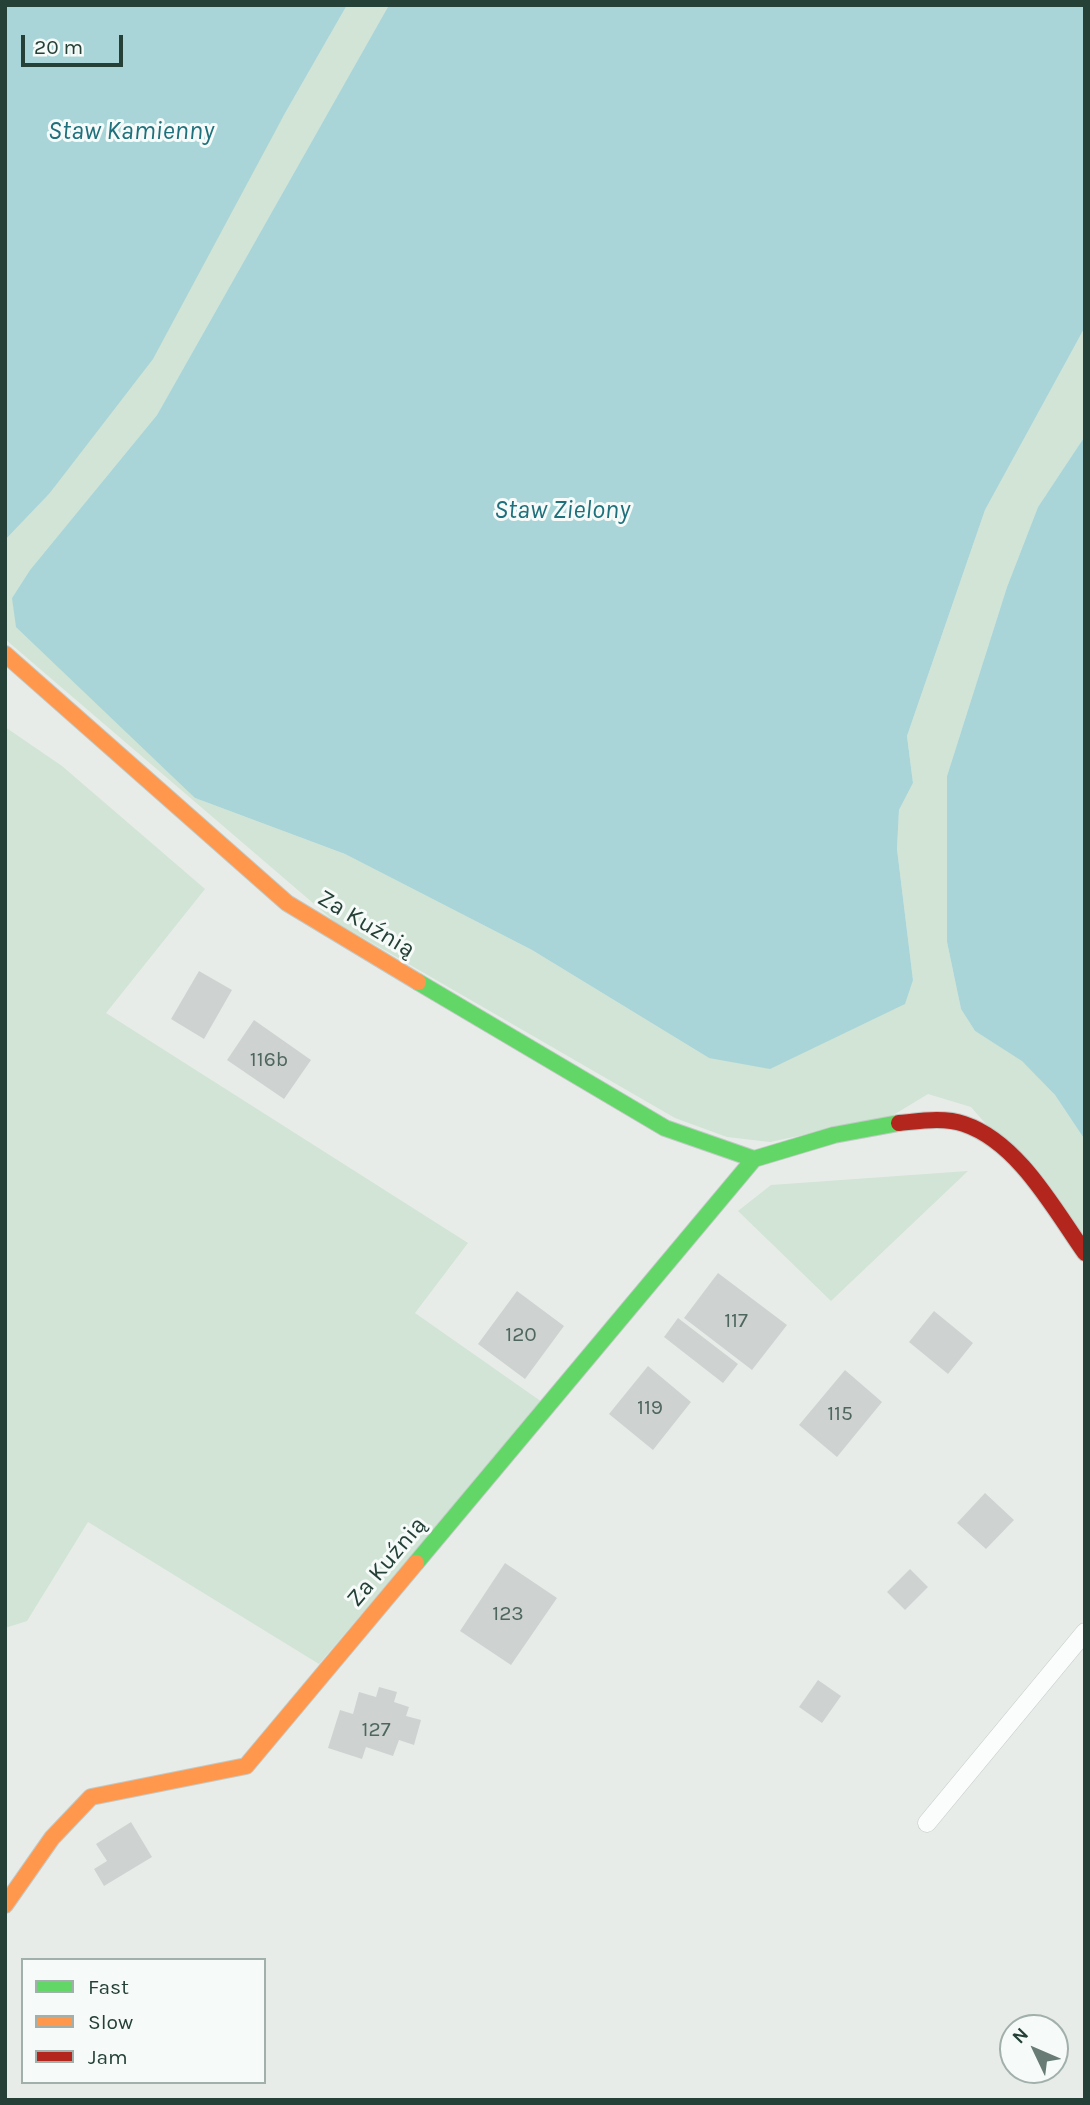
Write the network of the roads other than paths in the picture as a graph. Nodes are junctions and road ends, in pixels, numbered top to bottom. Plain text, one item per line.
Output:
1 (5, 654) edge
2 (754, 1158) junction
3 (1085, 1253) edge
4 (1085, 1632) edge
5 (927, 1823) dead end
6 (5, 1905) edge

1 - 2 street, Za Kuźnią
2 - 3 street
2 - 6 street, Za Kuźnią
4 - 5 lane

